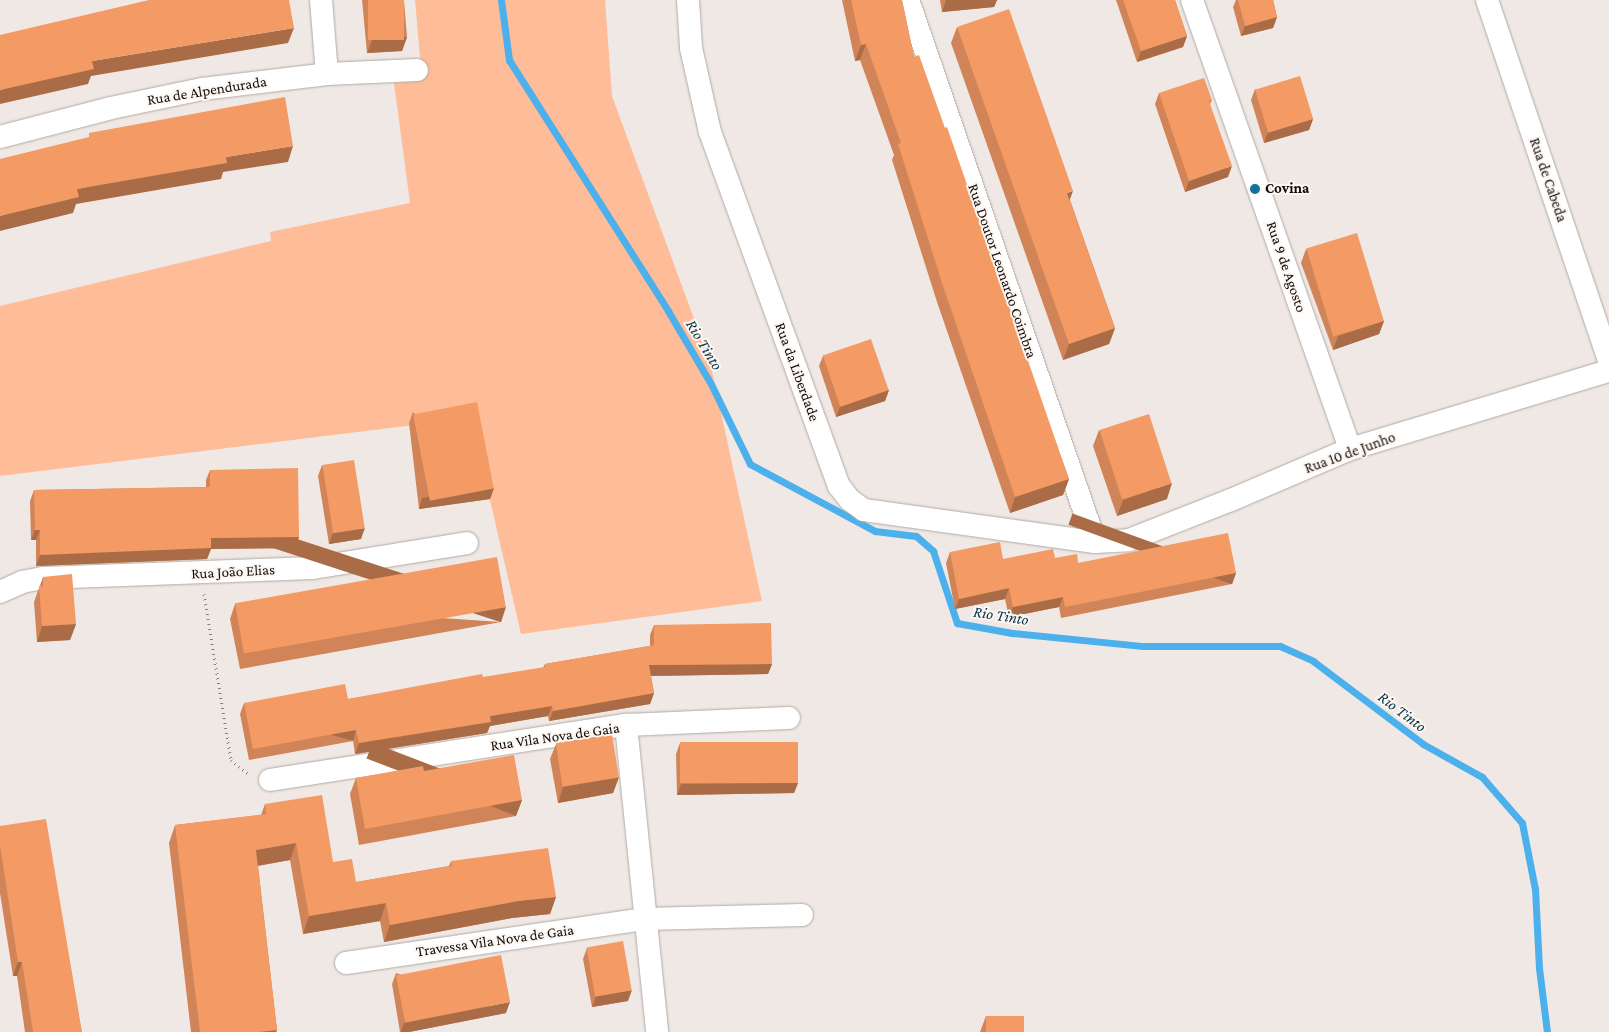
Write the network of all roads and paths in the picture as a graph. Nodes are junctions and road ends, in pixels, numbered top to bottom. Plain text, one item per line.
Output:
1 (321, 0) edge
2 (688, 0) edge
3 (908, 0) edge
4 (1192, 0) edge
5 (1487, 0) edge
6 (417, 70) dead end
7 (327, 74) junction
8 (0, 137) edge
9 (1609, 360) edge
10 (1609, 371) edge
11 (1350, 449) junction
12 (1095, 542) junction
13 (467, 543) dead end
14 (204, 574) junction
15 (0, 592) edge
16 (789, 718) dead end
17 (626, 725) junction
18 (270, 780) joint
19 (802, 915) dead end
20 (644, 919) junction
21 (346, 963) dead end
22 (657, 1032) edge

1 - 7 street
2 - 12 street, Rua da Liberdade
3 - 12 street, Rua Doutor Leonardo Coimbra
4 - 11 street, Rua 9 de Agosto
5 - 9 street, Rua de Cabeda
6 - 7 street, Rua de Alpendurada
7 - 8 street, Rua de Alpendurada
10 - 11 street, Rua 10 de Junho
11 - 12 street, Rua 10 de Junho
13 - 14 street, Rua João Elias
14 - 15 street, Rua João Elias
14 - 18 path
16 - 17 street
17 - 18 street, Rua Vila Nova de Gaia
17 - 20 street, Rua Vila Nova de Gaia
19 - 20 street, Travessa Vila Nova de Gaia
20 - 21 street, Travessa Vila Nova de Gaia
20 - 22 street, Rua Vila Nova de Gaia

